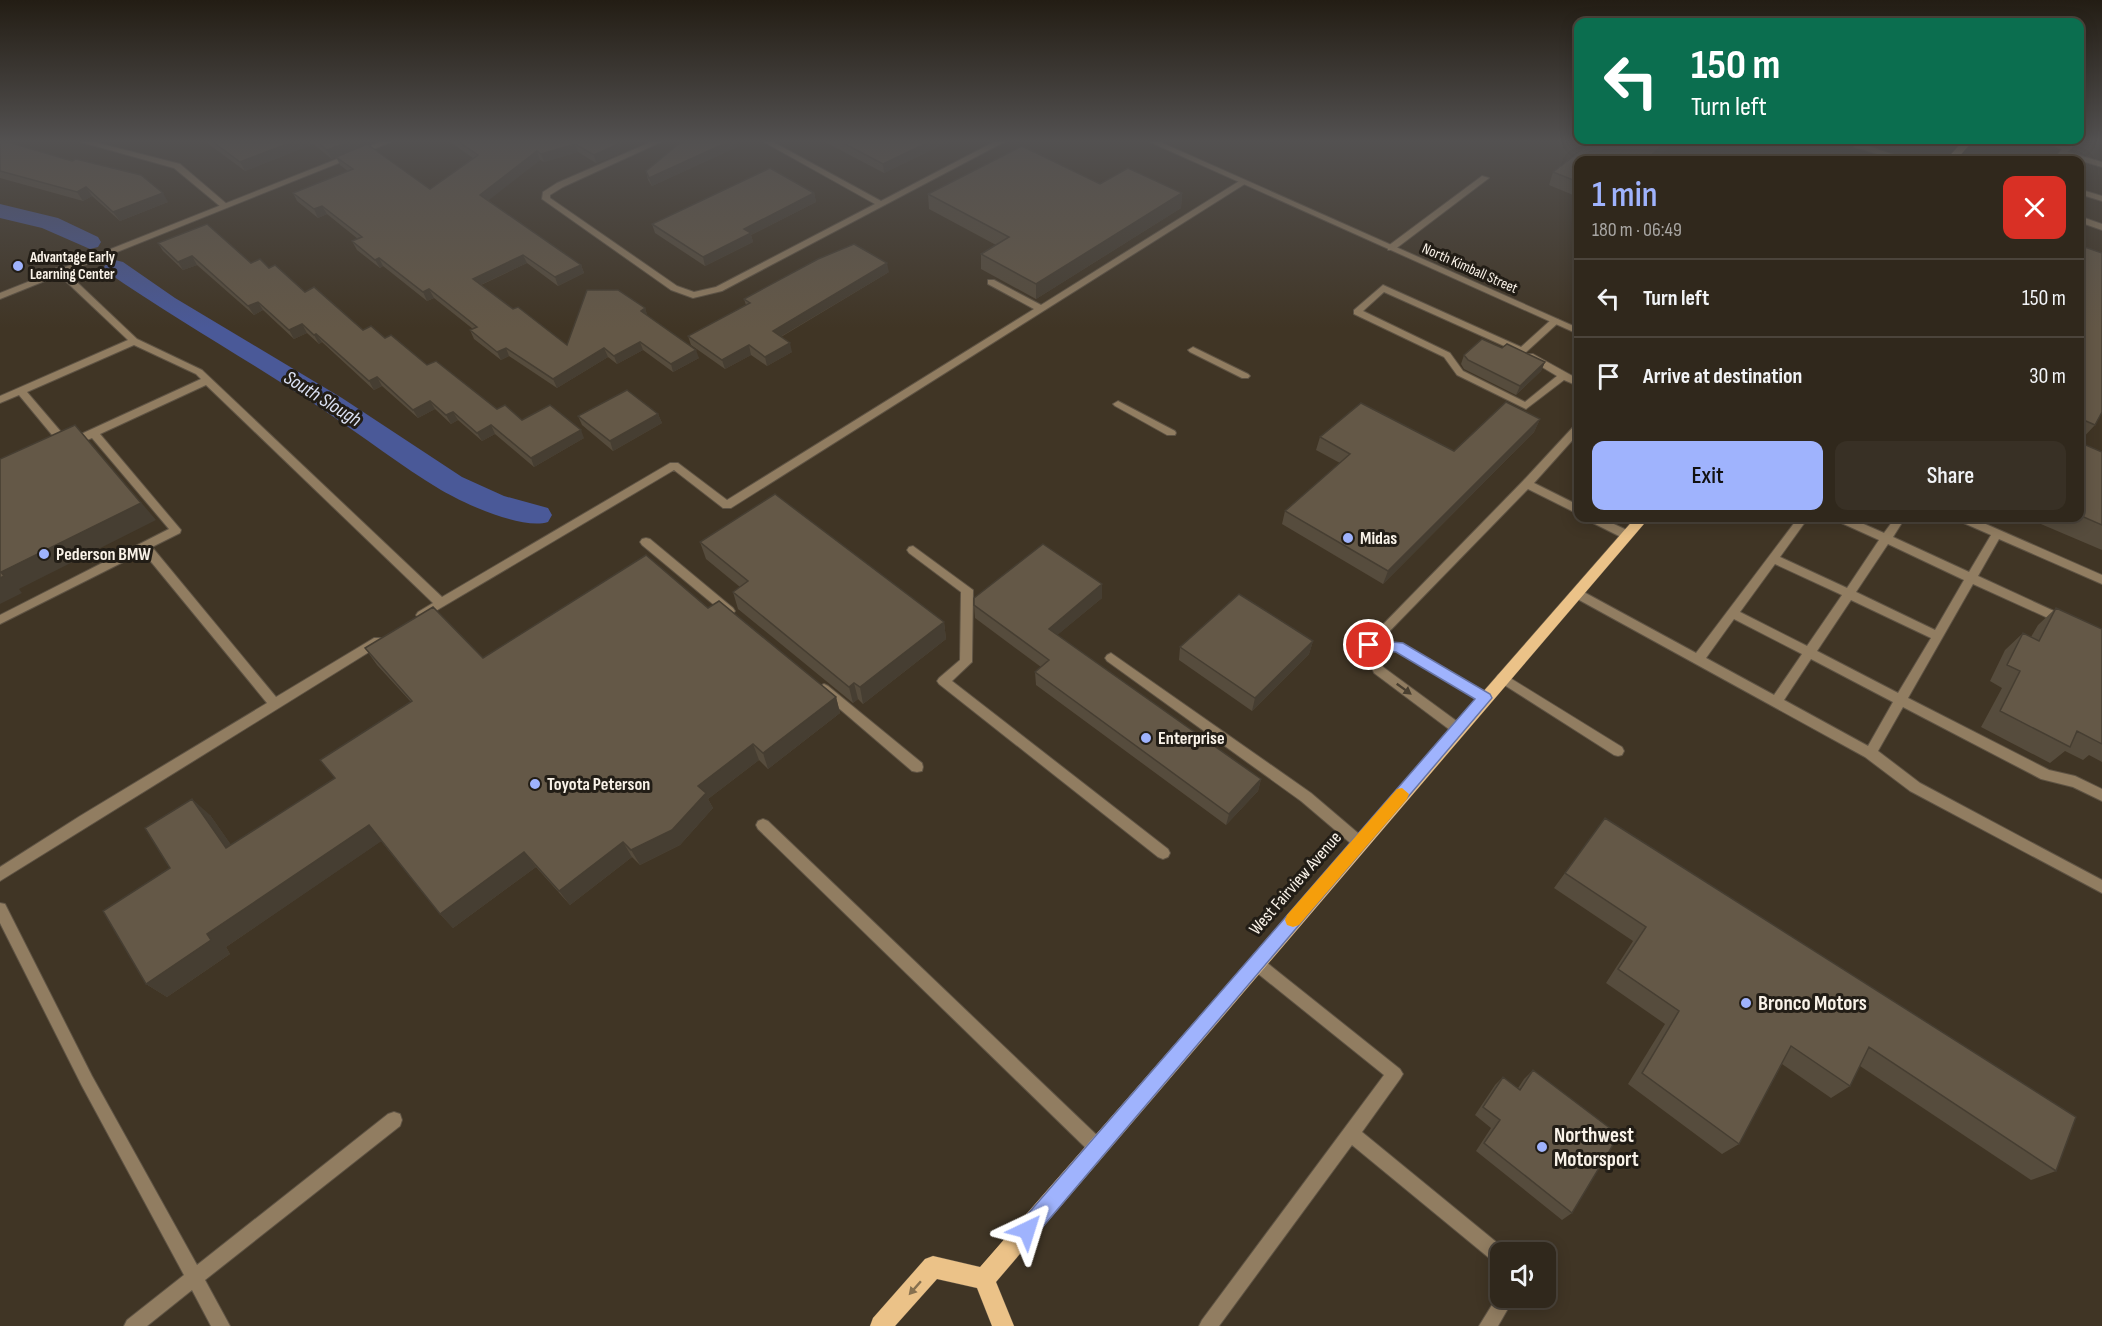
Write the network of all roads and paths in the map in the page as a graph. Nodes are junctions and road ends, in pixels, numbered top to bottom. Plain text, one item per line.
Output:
1 (227, 204) edge
2 (549, 204) edge
3 (881, 204) edge
4 (1209, 204) edge
5 (1293, 204) edge
6 (1450, 204) edge
7 (224, 205) joint
8 (2084, 221) edge
9 (2102, 226) edge
10 (1391, 248) junction
11 (59, 270) junction
12 (991, 282) edge
13 (0, 296) edge
14 (1041, 309) junction
15 (1555, 321) junction
16 (1574, 330) edge
17 (134, 341) junction
18 (1193, 350) dead end
19 (1522, 351) junction
20 (1245, 376) dead end
21 (1563, 376) junction
22 (207, 380) junction
23 (1574, 381) edge
24 (21, 391) junction
25 (0, 400) edge
26 (1118, 404) dead end
27 (1574, 432) edge
28 (94, 433) junction
29 (1171, 433) dead end
30 (1527, 484) junction
31 (1574, 508) edge
32 (1601, 522) edge
33 (1638, 522) edge
34 (1800, 522) edge
35 (1849, 522) edge
36 (1897, 522) edge
37 (1972, 522) edge
38 (1997, 533) junction
39 (1627, 535) junction
40 (1885, 537) junction
41 (646, 542) dead end
42 (145, 546) junction
43 (914, 550) dead end
44 (1773, 558) junction
45 (1971, 577) junction
46 (2102, 580) edge
47 (1576, 593) junction
48 (1848, 593) junction
49 (441, 603) junction
50 (1732, 613) junction
51 (735, 616) edge
52 (0, 621) edge
53 (412, 621) edge
54 (2072, 624) edge
55 (392, 633) edge
56 (1938, 636) junction
57 (1369, 645) junction
58 (1809, 653) junction
59 (1111, 658) dead end
60 (1698, 659) junction
61 (1502, 678) junction
62 (815, 682) edge
63 (1485, 698) junction
64 (1901, 700) junction
65 (1776, 702) junction
66 (275, 704) junction
67 (1458, 729) junction
68 (1618, 751) dead end
69 (1870, 753) junction
70 (917, 767) dead end
71 (2102, 795) edge
72 (763, 825) dead end
73 (1360, 843) junction
74 (1163, 853) dead end
75 (0, 875) edge
76 (2102, 887) edge
77 (0, 909) edge
78 (1256, 963) junction
79 (394, 1120) dead end
80 (1350, 1134) junction
81 (1098, 1149) junction
82 (1490, 1248) edge
83 (195, 1277) junction
84 (984, 1279) junction
85 (1500, 1308) edge
86 (133, 1326) edge
87 (221, 1326) edge
88 (881, 1326) edge
89 (1003, 1326) edge
90 (1208, 1326) edge
91 (1488, 1326) edge

1 - 7 street
2 - 3 street
4 - 14 street
5 - 10 street, North Kimball Street
6 - 10 street
7 - 11 street
8 - 9 street
10 - 15 street, North Kimball Street
11 - 13 street
11 - 17 street
12 - 14 street
14 - 49 street
15 - 16 street, North Kimball Street
15 - 19 street
17 - 22 street
17 - 24 street
18 - 20 street
19 - 21 street
19 - 21 street
21 - 23 street
22 - 28 street
22 - 49 street
24 - 25 street
24 - 28 street
26 - 29 street
27 - 30 street
28 - 42 street
30 - 31 street
30 - 57 street
32 - 39 street
33 - 39 main road, West Fairview Avenue
34 - 44 street
35 - 40 street
36 - 40 street
37 - 38 street
38 - 45 street
38 - 46 street
39 - 47 main road, West Fairview Avenue
40 - 45 street
40 - 48 street
41 - 51 street
42 - 52 street
42 - 66 street
43 - 74 street
44 - 48 street
44 - 50 street
45 - 54 street
45 - 56 street
47 - 60 street
47 - 61 main road, West Fairview Avenue
48 - 56 street
48 - 58 street
49 - 53 street
50 - 58 street
50 - 60 street
55 - 66 street
56 - 64 street
57 - 63 street
57 -> 67 street
58 - 64 street
58 - 65 street
59 - 73 street
60 - 65 street
61 - 63 main road, West Fairview Avenue
61 - 68 street
62 - 70 street
63 - 67 main road, West Fairview Avenue
64 - 69 street
64 - 71 street
65 - 69 street
66 - 75 street
67 - 73 main road, West Fairview Avenue
69 - 76 street
72 - 81 street
73 - 78 main road, West Fairview Avenue
77 - 83 street
78 - 80 street
78 - 81 main road, West Fairview Avenue
79 - 83 street
80 - 82 street
80 - 90 street
81 - 84 main road, West Fairview Avenue
83 - 86 street
83 - 87 street
84 -> 88 main road
84 - 89 main road
85 - 91 street

